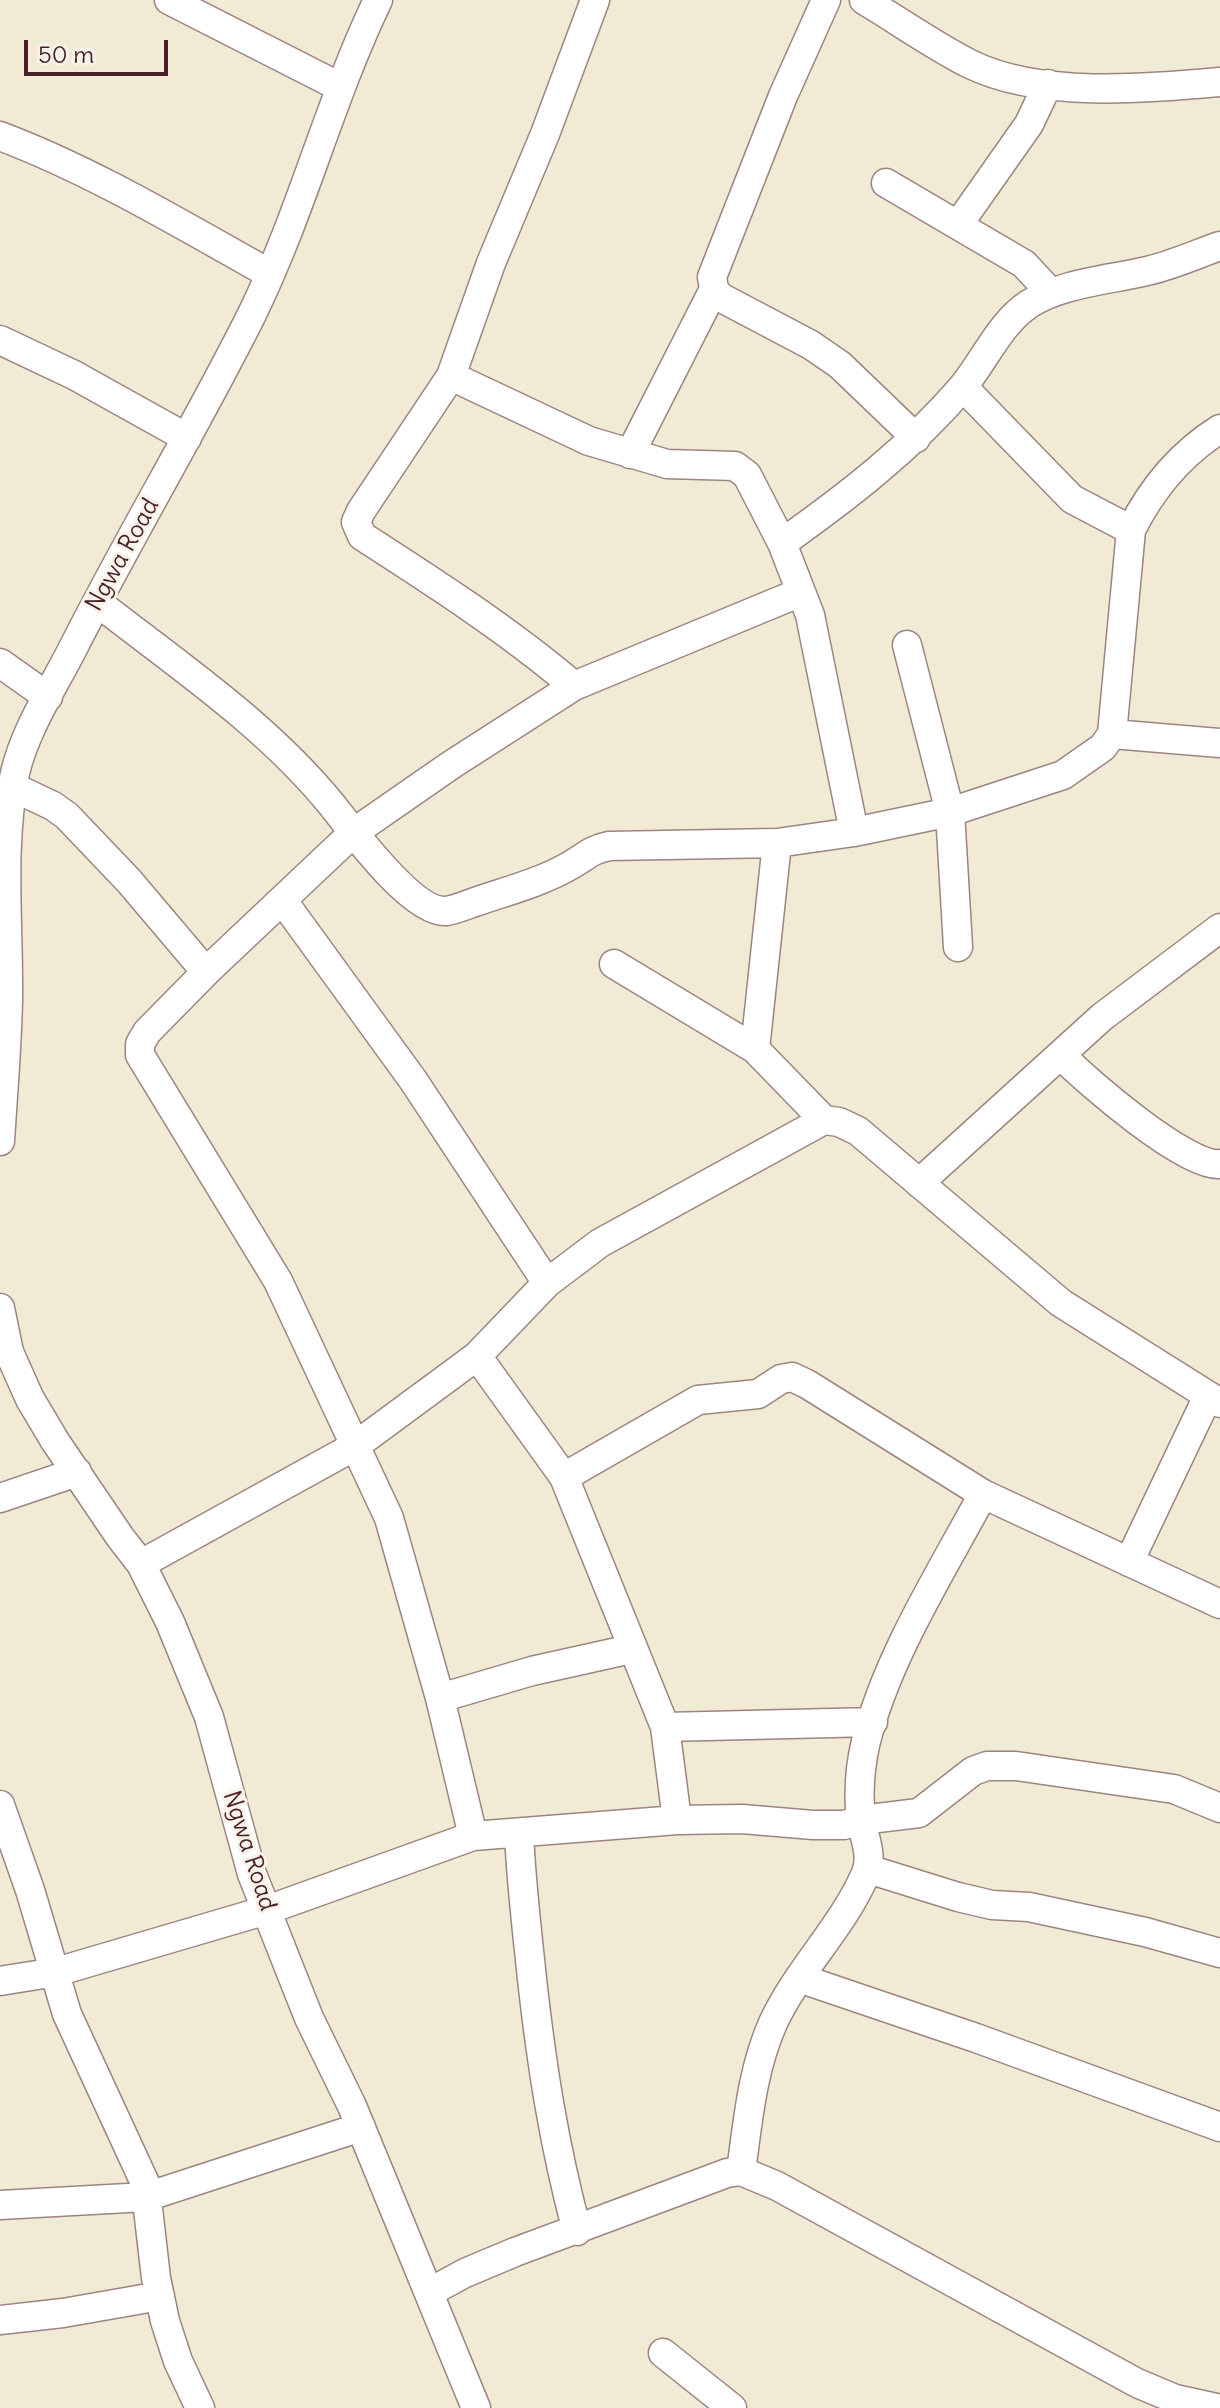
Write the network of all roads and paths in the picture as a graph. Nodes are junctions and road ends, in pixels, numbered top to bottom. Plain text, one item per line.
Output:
1 (169, 0) edge
2 (378, 0) edge
3 (595, 0) edge
4 (826, 0) edge
5 (864, 0) edge
6 (1220, 82) edge
7 (1048, 84) junction
8 (340, 87) junction
9 (0, 136) edge
10 (886, 183) dead end
11 (958, 225) junction
12 (1220, 246) edge
13 (270, 274) junction
14 (714, 289) junction
15 (1051, 293) junction
16 (0, 340) edge
17 (451, 376) junction
18 (963, 387) junction
19 (1220, 429) edge
20 (187, 438) junction
21 (916, 438) junction
22 (630, 454) junction
23 (1131, 530) junction
24 (782, 543) junction
25 (801, 592) junction
26 (97, 602) junction
27 (907, 645) dead end
28 (0, 663) edge
29 (574, 686) junction
30 (48, 697) junction
31 (1112, 734) junction
32 (1220, 743) edge
33 (13, 787) junction
34 (950, 812) junction
35 (854, 832) junction
36 (353, 833) junction
37 (777, 843) junction
38 (283, 901) junction
39 (1220, 928) edge
40 (958, 947) dead end
41 (614, 964) dead end
42 (210, 968) junction
43 (755, 1049) junction
44 (1062, 1056) junction
45 (824, 1120) junction
46 (0, 1141) edge
47 (1220, 1164) edge
48 (919, 1183) junction
49 (547, 1283) junction
50 (0, 1308) edge
51 (477, 1356) junction
52 (1214, 1399) edge
53 (355, 1446) junction
54 (77, 1472) junction
55 (564, 1477) junction
56 (983, 1494) junction
57 (0, 1498) edge
58 (1129, 1562) junction
59 (141, 1564) junction
60 (1220, 1604) edge
61 (631, 1649) junction
62 (440, 1698) junction
63 (873, 1722) junction
64 (665, 1727) junction
65 (1220, 1808) edge
66 (2, 1818) edge
67 (677, 1820) junction
68 (861, 1820) junction
69 (519, 1833) junction
70 (473, 1836) junction
71 (868, 1869) junction
72 (267, 1910) junction
73 (1220, 1953) edge
74 (56, 1972) junction
75 (799, 1978) junction
76 (0, 1981) edge
77 (361, 2127) junction
78 (1220, 2127) edge
79 (741, 2171) junction
80 (146, 2197) junction
81 (0, 2205) edge
82 (577, 2231) junction
83 (430, 2292) junction
84 (160, 2296) junction
85 (0, 2320) edge
86 (663, 2353) dead end
87 (200, 2408) edge
88 (476, 2408) edge
89 (732, 2408) edge
90 (1216, 2408) edge

1 - 8 street
2 - 8 street, Ngwa Road
3 - 17 street
4 - 14 street
5 - 7 street
6 - 7 street
7 - 11 street
8 - 13 street, Ngwa Road
9 - 13 street
10 - 11 street
11 - 15 street
12 - 15 street
13 - 20 street, Ngwa Road
14 - 21 street
14 - 22 street
15 - 18 street
16 - 20 street
17 - 22 street
17 - 29 street
18 - 21 street
18 - 23 street
19 - 23 street
20 - 26 street, Ngwa Road
21 - 24 street
22 - 24 street
23 - 31 street
24 - 25 street
25 - 29 street
25 - 35 street
26 - 30 street, Ngwa Road
26 - 36 street
27 - 34 street
28 - 30 street
29 - 36 street
30 - 33 street, Ngwa Road
31 - 32 street
31 - 34 street
33 - 42 street
33 - 46 street, Ngwa Road
34 - 35 street
34 - 40 street
35 - 37 street
36 - 37 street
36 - 38 street
37 - 43 street
38 - 42 street
38 - 49 street
39 - 44 street
41 - 43 street
42 - 53 street
43 - 45 street
44 - 47 street
44 - 48 street
45 - 48 street
45 - 49 street
48 - 52 street
49 - 51 street
50 - 54 street, Ngwa Road
51 - 53 street
51 - 55 street
52 - 58 street
53 - 59 street
53 - 62 street
54 - 57 street
54 - 59 street, Ngwa Road
55 - 56 street
55 - 61 street
56 - 58 street
56 - 63 street
58 - 60 street
59 - 72 street, Ngwa Road
61 - 62 street
61 - 64 street
62 - 70 street
63 - 64 street
63 - 68 street
64 - 67 street
65 - 68 street
66 - 74 street
67 - 68 street
67 - 69 street
68 - 71 street
69 - 70 street
69 - 82 street
70 - 72 street
71 - 73 street
71 - 75 street
72 - 74 street
72 - 77 street, Ngwa Road
74 - 76 street
74 - 80 street
75 - 78 street
75 - 79 street
77 - 80 street
77 - 83 street, Ngwa Road
79 - 82 street
79 - 90 street
80 - 81 street
80 - 84 street
82 - 83 street
83 - 88 street, Ngwa Road
84 - 85 street
84 - 87 street
86 - 89 street

